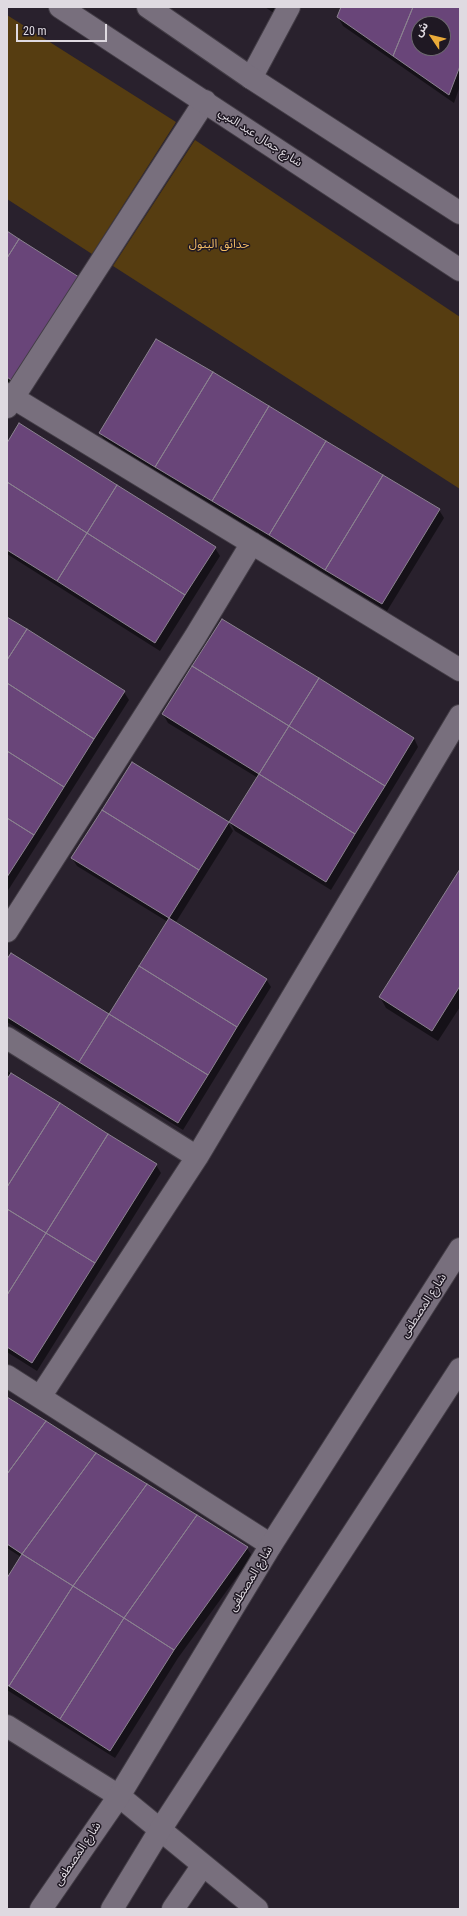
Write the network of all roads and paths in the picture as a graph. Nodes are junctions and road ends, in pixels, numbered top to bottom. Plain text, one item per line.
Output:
1 (60, 7) edge
2 (148, 7) edge
3 (289, 7) edge
4 (251, 78) junction
5 (204, 101) junction
6 (460, 213) edge
7 (460, 270) edge
8 (9, 400) edge
9 (252, 543) junction
10 (460, 670) edge
11 (460, 716) edge
12 (7, 930) edge
13 (7, 1038) edge
14 (197, 1157) junction
15 (460, 1249) edge
16 (460, 1369) edge
17 (7, 1376) edge
18 (40, 1397) junction
19 (271, 1545) junction
20 (7, 1726) edge
21 (119, 1796) junction
22 (160, 1830) junction
23 (203, 1865) junction
24 (41, 1909) edge
25 (112, 1909) edge
26 (173, 1909) edge
27 (257, 1909) edge

1 - 5 street, شارع جمال عبد النبي
2 - 4 street
3 - 4 street
4 - 6 street
5 - 7 street, شارع جمال عبد النبي
5 - 8 street
8 - 9 street
9 - 10 street
9 - 12 street
11 - 14 street
13 - 14 street
14 - 18 street
15 - 19 street, شارع المصطفى
16 - 22 street
17 - 18 street
18 - 19 street
19 - 21 street, شارع المصطفى
20 - 21 street
21 - 22 street
21 - 24 street, شارع المصطفى
22 - 23 street
22 - 25 street
23 - 26 street
23 - 27 street

